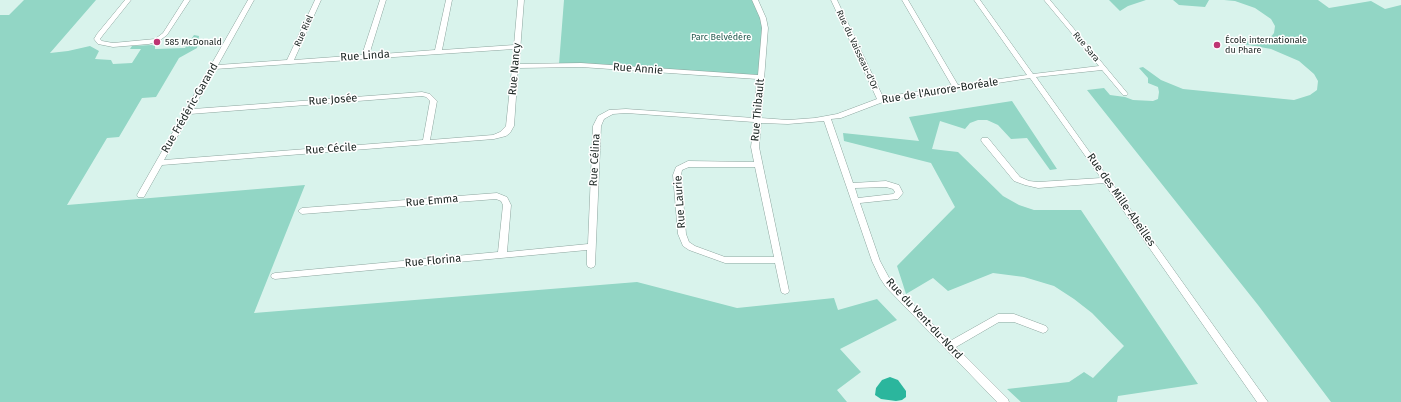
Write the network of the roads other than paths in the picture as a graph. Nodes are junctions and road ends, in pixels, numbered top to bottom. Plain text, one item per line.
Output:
1 (128, 0) edge
2 (187, 0) edge
3 (251, 0) edge
4 (318, 0) edge
5 (383, 0) edge
6 (449, 0) edge
7 (521, 0) edge
8 (755, 0) edge
9 (834, 0) edge
10 (905, 0) edge
11 (977, 0) edge
12 (1047, 0) edge
13 (517, 47) junction
14 (438, 52) junction
15 (365, 56) junction
16 (290, 62) junction
17 (516, 66) junction
18 (213, 67) junction
19 (1103, 68) junction
20 (1031, 76) junction
21 (760, 77) junction
22 (956, 87) junction
23 (1125, 94) dead end
24 (881, 100) junction
25 (188, 112) junction
26 (827, 119) junction
27 (756, 120) junction
28 (502, 134) joint
29 (985, 140) dead end
30 (426, 142) junction
31 (159, 163) junction
32 (758, 165) junction
33 (1106, 180) junction
34 (850, 186) junction
35 (141, 195) dead end
36 (855, 201) junction
37 (302, 211) dead end
38 (591, 247) junction
39 (502, 255) junction
40 (779, 260) junction
41 (591, 265) dead end
42 (275, 276) dead end
43 (785, 291) dead end
44 (1043, 329) dead end
45 (949, 347) junction
46 (1004, 402) edge
47 (1262, 402) edge

1 - 2 street
3 - 18 street, Rue Frédéric-Garand
4 - 16 street, Rue Riel
5 - 15 street
6 - 14 street
7 - 13 street, Rue Nancy
8 - 21 street, Rue Thibault
9 - 24 street, Rue du Vaisseau-d'Or
10 - 22 street
11 - 20 street, Rue des Mille-Abeilles
12 - 19 street, Rue Sara
13 - 14 street, Rue Linda
13 - 17 street, Rue Nancy
14 - 15 street, Rue Linda
15 - 16 street, Rue Linda
16 - 18 street, Rue Linda
17 - 21 street, Rue Annie
17 - 28 street, Rue Nancy
18 - 25 street, Rue Frédéric-Garand
19 - 20 street, Rue de l'Aurore-Boréale
19 - 23 street, Rue Sara
20 - 22 street, Rue de l'Aurore-Boréale
20 - 33 street, Rue des Mille-Abeilles
21 - 27 street, Rue Thibault
22 - 24 street, Rue de l'Aurore-Boréale
24 - 26 street, Rue de l'Aurore-Boréale
25 - 30 street, Rue Josée
25 - 31 street, Rue Frédéric-Garand
26 - 27 street, Rue de l'Aurore-Boréale
26 - 34 street, Rue du Vent-du-Nord
27 - 32 street, Rue Thibault
27 - 38 street, Rue Célina
28 - 30 street, Rue Cécile
29 - 33 street
30 - 31 street, Rue Cécile
31 - 35 street, Rue Frédéric-Garand
32 - 40 street, Rue Thibault
32 - 40 street, Rue Laurie
33 - 47 street, Rue des Mille-Abeilles
34 - 36 street, Rue du Vent-du-Nord
34 - 36 street
36 - 45 street, Rue du Vent-du-Nord
37 - 39 street, Rue Emma
38 - 39 street, Rue Florina
38 - 41 street, Rue Célina
39 - 42 street, Rue Florina
40 - 43 street, Rue Thibault
44 - 45 street
45 - 46 street, Rue du Vent-du-Nord

